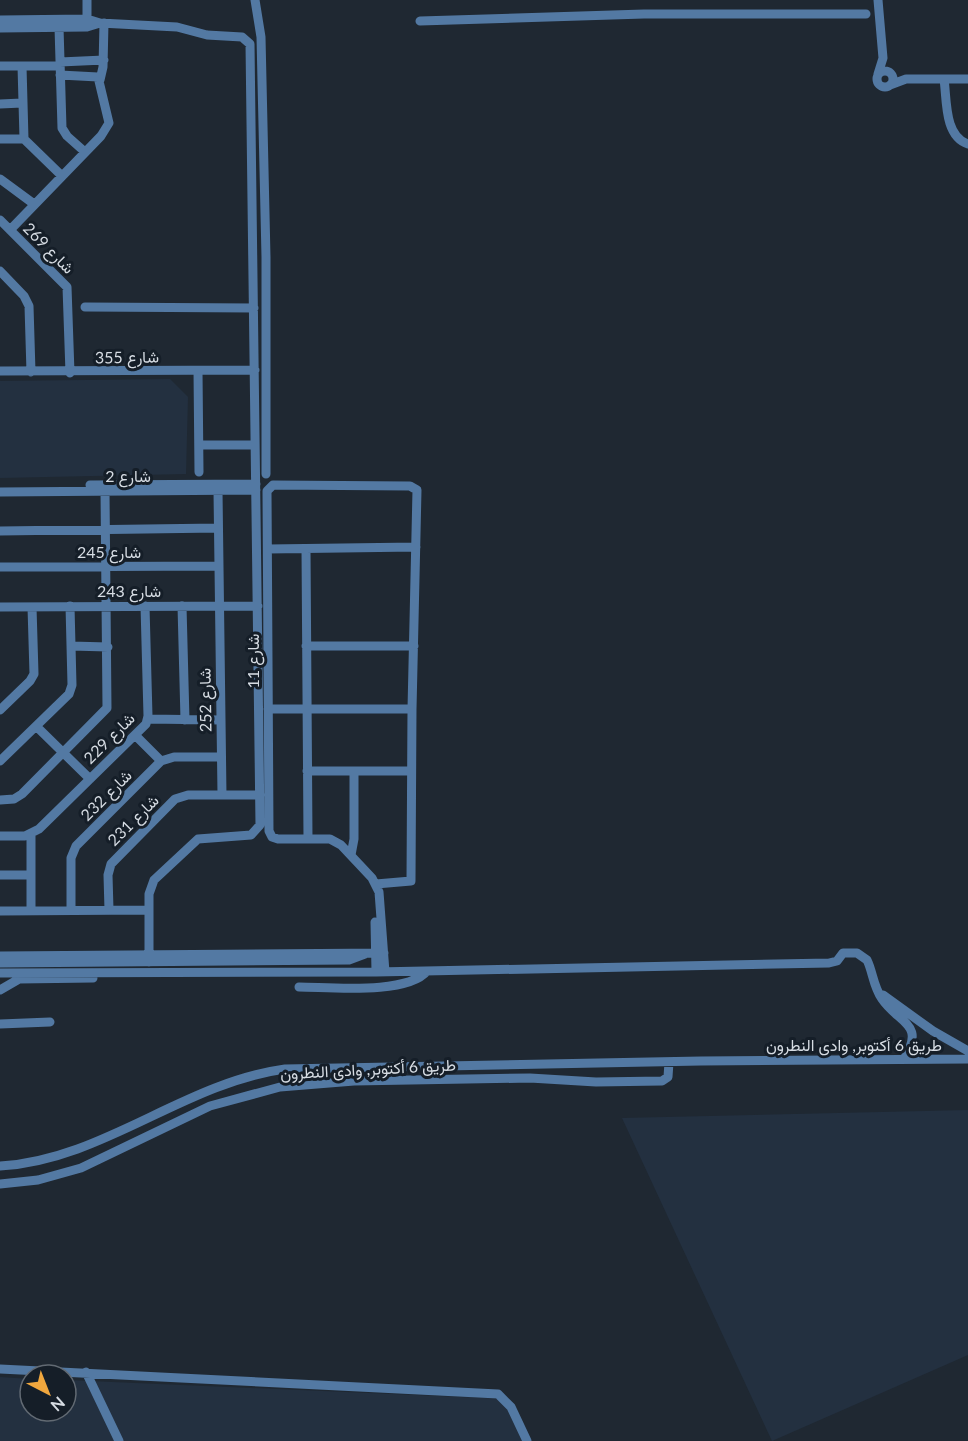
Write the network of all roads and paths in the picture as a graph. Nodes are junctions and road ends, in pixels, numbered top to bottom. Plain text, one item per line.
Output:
1 (87, 0) edge
2 (255, 0) edge
3 (878, 0) edge
4 (866, 14) dead end
5 (0, 20) edge
6 (420, 21) dead end
7 (87, 23) junction
8 (102, 23) junction
9 (60, 27) junction
10 (0, 28) edge
11 (261, 42) junction
12 (250, 44) junction
13 (883, 58) junction
14 (104, 60) junction
15 (0, 66) edge
16 (22, 66) junction
17 (60, 68) junction
18 (878, 74) junction
19 (891, 78) junction
20 (944, 79) junction
21 (968, 79) edge
22 (100, 80) junction
23 (0, 104) edge
24 (22, 104) junction
25 (0, 139) edge
26 (24, 139) junction
27 (968, 144) edge
28 (85, 152) junction
29 (62, 176) junction
30 (0, 179) edge
31 (34, 204) junction
32 (0, 220) edge
33 (10, 230) junction
34 (0, 271) edge
35 (84, 307) dead end
36 (254, 308) junction
37 (255, 370) junction
38 (0, 371) edge
39 (198, 371) junction
40 (31, 372) junction
41 (70, 373) junction
42 (199, 445) junction
43 (255, 445) junction
44 (199, 472) dead end
45 (266, 474) dead end
46 (0, 486) edge
47 (256, 487) junction
48 (98, 489) junction
49 (218, 491) junction
50 (0, 492) edge
51 (218, 528) junction
52 (105, 530) junction
53 (0, 531) edge
54 (416, 547) junction
55 (268, 549) junction
56 (306, 549) junction
57 (219, 566) junction
58 (0, 567) edge
59 (106, 567) junction
60 (70, 606) junction
61 (107, 606) junction
62 (145, 606) junction
63 (182, 606) junction
64 (219, 606) junction
65 (258, 606) junction
66 (0, 607) edge
67 (32, 607) junction
68 (71, 646) junction
69 (108, 646) junction
70 (306, 646) junction
71 (414, 646) junction
72 (268, 709) junction
73 (307, 709) junction
74 (412, 709) junction
75 (0, 710) edge
76 (148, 719) junction
77 (185, 720) junction
78 (220, 720) junction
79 (37, 727) junction
80 (135, 735) junction
81 (63, 753) junction
82 (221, 757) junction
83 (0, 761) edge
84 (161, 761) junction
85 (307, 771) junction
86 (354, 771) junction
87 (411, 771) junction
88 (90, 779) junction
89 (222, 795) junction
90 (260, 795) junction
91 (0, 800) edge
92 (31, 834) junction
93 (0, 836) edge
94 (308, 838) junction
95 (351, 855) junction
96 (0, 875) edge
97 (30, 875) junction
98 (376, 884) junction
99 (71, 910) junction
100 (109, 910) junction
101 (148, 910) junction
102 (0, 911) edge
103 (31, 911) junction
104 (380, 953) junction
105 (0, 956) edge
106 (149, 959) junction
107 (0, 963) edge
108 (427, 971) junction
109 (377, 972) junction
110 (5, 973) edge
111 (290, 973) junction
112 (11, 983) junction
113 (299, 987) dead end
114 (0, 990) edge
115 (878, 993) junction
116 (50, 1022) dead end
117 (0, 1024) edge
118 (968, 1051) edge
119 (904, 1059) junction
120 (968, 1059) edge
121 (669, 1062) junction
122 (0, 1166) edge
123 (0, 1184) edge
124 (0, 1369) edge
125 (86, 1372) junction
126 (507, 1402) junction
127 (119, 1441) edge
128 (522, 1441) edge
129 (527, 1441) edge

1 - 7 street
2 - 11 street
3 - 13 street
4 - 6 street
5 - 7 street
7 - 8 street
7 - 9 street
8 - 12 street
8 - 14 street
9 - 10 street
9 - 17 street
11 - 12 street
11 - 45 street
12 - 36 street, شارع 11
13 - 18 street
13 - 19 street
14 - 17 street
14 - 22 street
15 - 16 street
16 - 17 street
16 - 24 street
17 - 22 street
17 - 28 street
18 - 19 street
18 - 19 street
19 - 20 street
20 - 21 street
20 - 27 street
22 - 28 street
23 - 24 street
24 - 26 street
25 - 26 street
26 - 29 street
28 - 29 street
29 - 31 street
30 - 31 street
31 - 33 street
32 - 33 street, شارع 269
33 - 41 street, شارع 269
34 - 40 street
35 - 36 street
36 - 37 street, شارع 11
37 - 39 street, شارع 355
37 - 43 street, شارع 11
38 - 40 street, شارع 355
39 - 41 street, شارع 355
39 - 42 street
40 - 41 street, شارع 355
42 - 43 street
42 - 44 street
43 - 47 street, شارع 11
46 - 48 street, شارع 2
47 - 48 street, شارع 2
47 - 49 street, شارع 2
47 - 65 street, شارع 11
48 - 49 street, شارع 2
48 - 50 street, شارع 2
48 - 52 street
49 - 51 street, شارع 252
51 - 52 street, شارع 245
51 - 57 street, شارع 252
52 - 53 street, شارع 245
52 - 59 street
54 - 55 street, شارع 11
54 - 56 street
54 - 71 street
55 - 56 street
55 - 72 street, شارع 11
56 - 70 street
57 - 59 street, شارع 245
57 - 64 street, شارع 252
58 - 59 street, شارع 245
59 - 61 street
60 - 61 street, شارع 243
60 - 67 street, شارع 243
60 - 68 street
61 - 62 street, شارع 243
61 - 69 street
62 - 63 street, شارع 243
62 - 76 street, شارع 229
63 - 64 street, شارع 243
63 - 77 street
64 - 65 street, شارع 243
64 - 78 street, شارع 252
65 - 90 street, شارع 11
66 - 67 street, شارع 243
67 - 75 street
68 - 69 street
68 - 79 street
69 - 81 street
70 - 71 street
70 - 73 street
71 - 74 street
72 - 73 street
72 - 94 street, شارع 11
73 - 74 street
73 - 85 street
74 - 87 street
76 - 77 street
76 - 80 street, شارع 229
77 - 78 street
78 - 82 street, شارع 252
79 - 81 street
79 - 83 street
80 - 84 street
80 - 88 street, شارع 229
81 - 88 street
81 - 91 street
82 - 84 street
82 - 89 street, شارع 252
84 - 99 street, شارع 232
85 - 86 street
85 - 94 street
86 - 87 street
86 - 95 street
87 - 98 street
88 - 92 street, شارع 229
89 - 90 street, شارع 231
89 - 100 street, شارع 231
90 - 101 street, شارع 11
92 - 93 street
92 - 97 street
94 - 95 street
95 - 98 street
96 - 97 street
97 - 103 street
98 - 104 street
99 - 100 street
99 - 103 street
100 - 101 street
101 - 106 street
102 - 103 street
104 - 106 street
104 - 109 street
105 - 106 street
106 - 107 street
108 - 109 street
108 - 113 street
108 - 115 street
109 - 111 street
110 - 111 street
110 - 112 street
111 - 112 street
112 - 114 street
115 - 118 street
115 - 119 street
116 - 117 street
119 - 120 street, طريق 6 أكتوبر, وادى النطرون
119 - 121 street, طريق 6 أكتوبر, وادى النطرون
121 - 122 street, طريق 6 أكتوبر, وادى النطرون
121 - 123 street, طريق 6 أكتوبر, وادى النطرون
124 - 125 street
125 - 126 street
125 - 127 street
126 - 128 street
126 - 129 street

